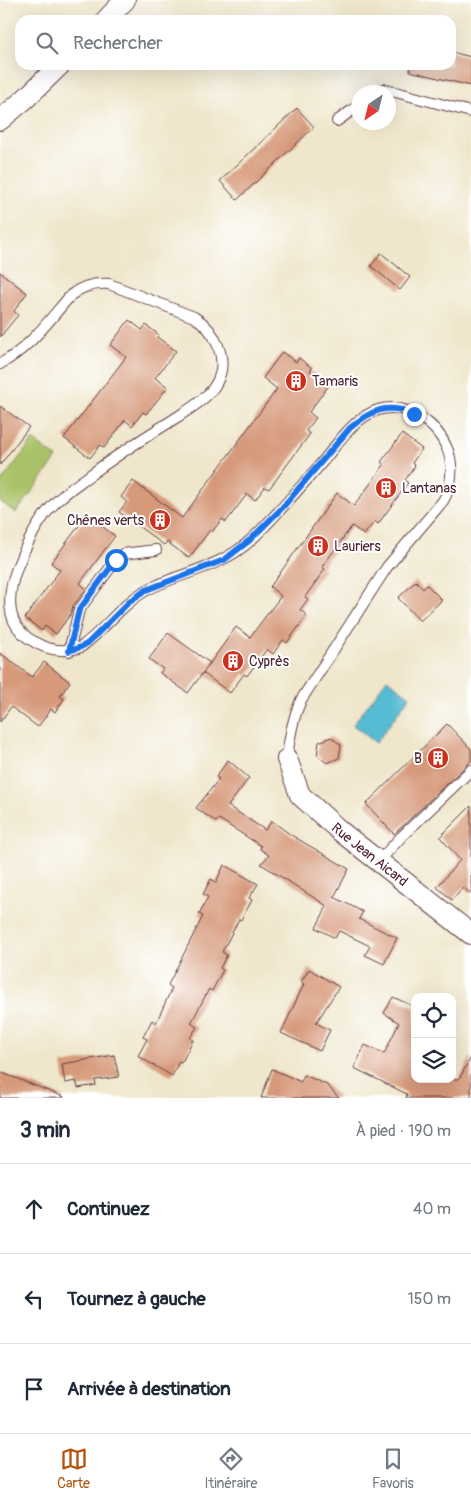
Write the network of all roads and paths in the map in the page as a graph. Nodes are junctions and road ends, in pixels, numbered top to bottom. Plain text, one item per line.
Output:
1 (125, 0) edge
2 (111, 15) edge
3 (55, 70) edge
4 (396, 93) edge
5 (351, 111) edge
6 (471, 112) edge
7 (0, 120) edge
8 (337, 121) dead end
9 (0, 364) edge
10 (156, 550) dead end
11 (69, 651) junction
12 (287, 760) joint
13 (471, 770) edge
14 (379, 861) junction
15 (471, 934) edge

1 - 2 street
3 - 7 street
4 - 6 lane
5 - 8 lane
9 - 11 lane
10 - 11 lane
11 - 12 lane
12 - 14 street, Rue Jean Aicard
13 - 14 lane
14 - 15 street, Rue Jean Aicard

